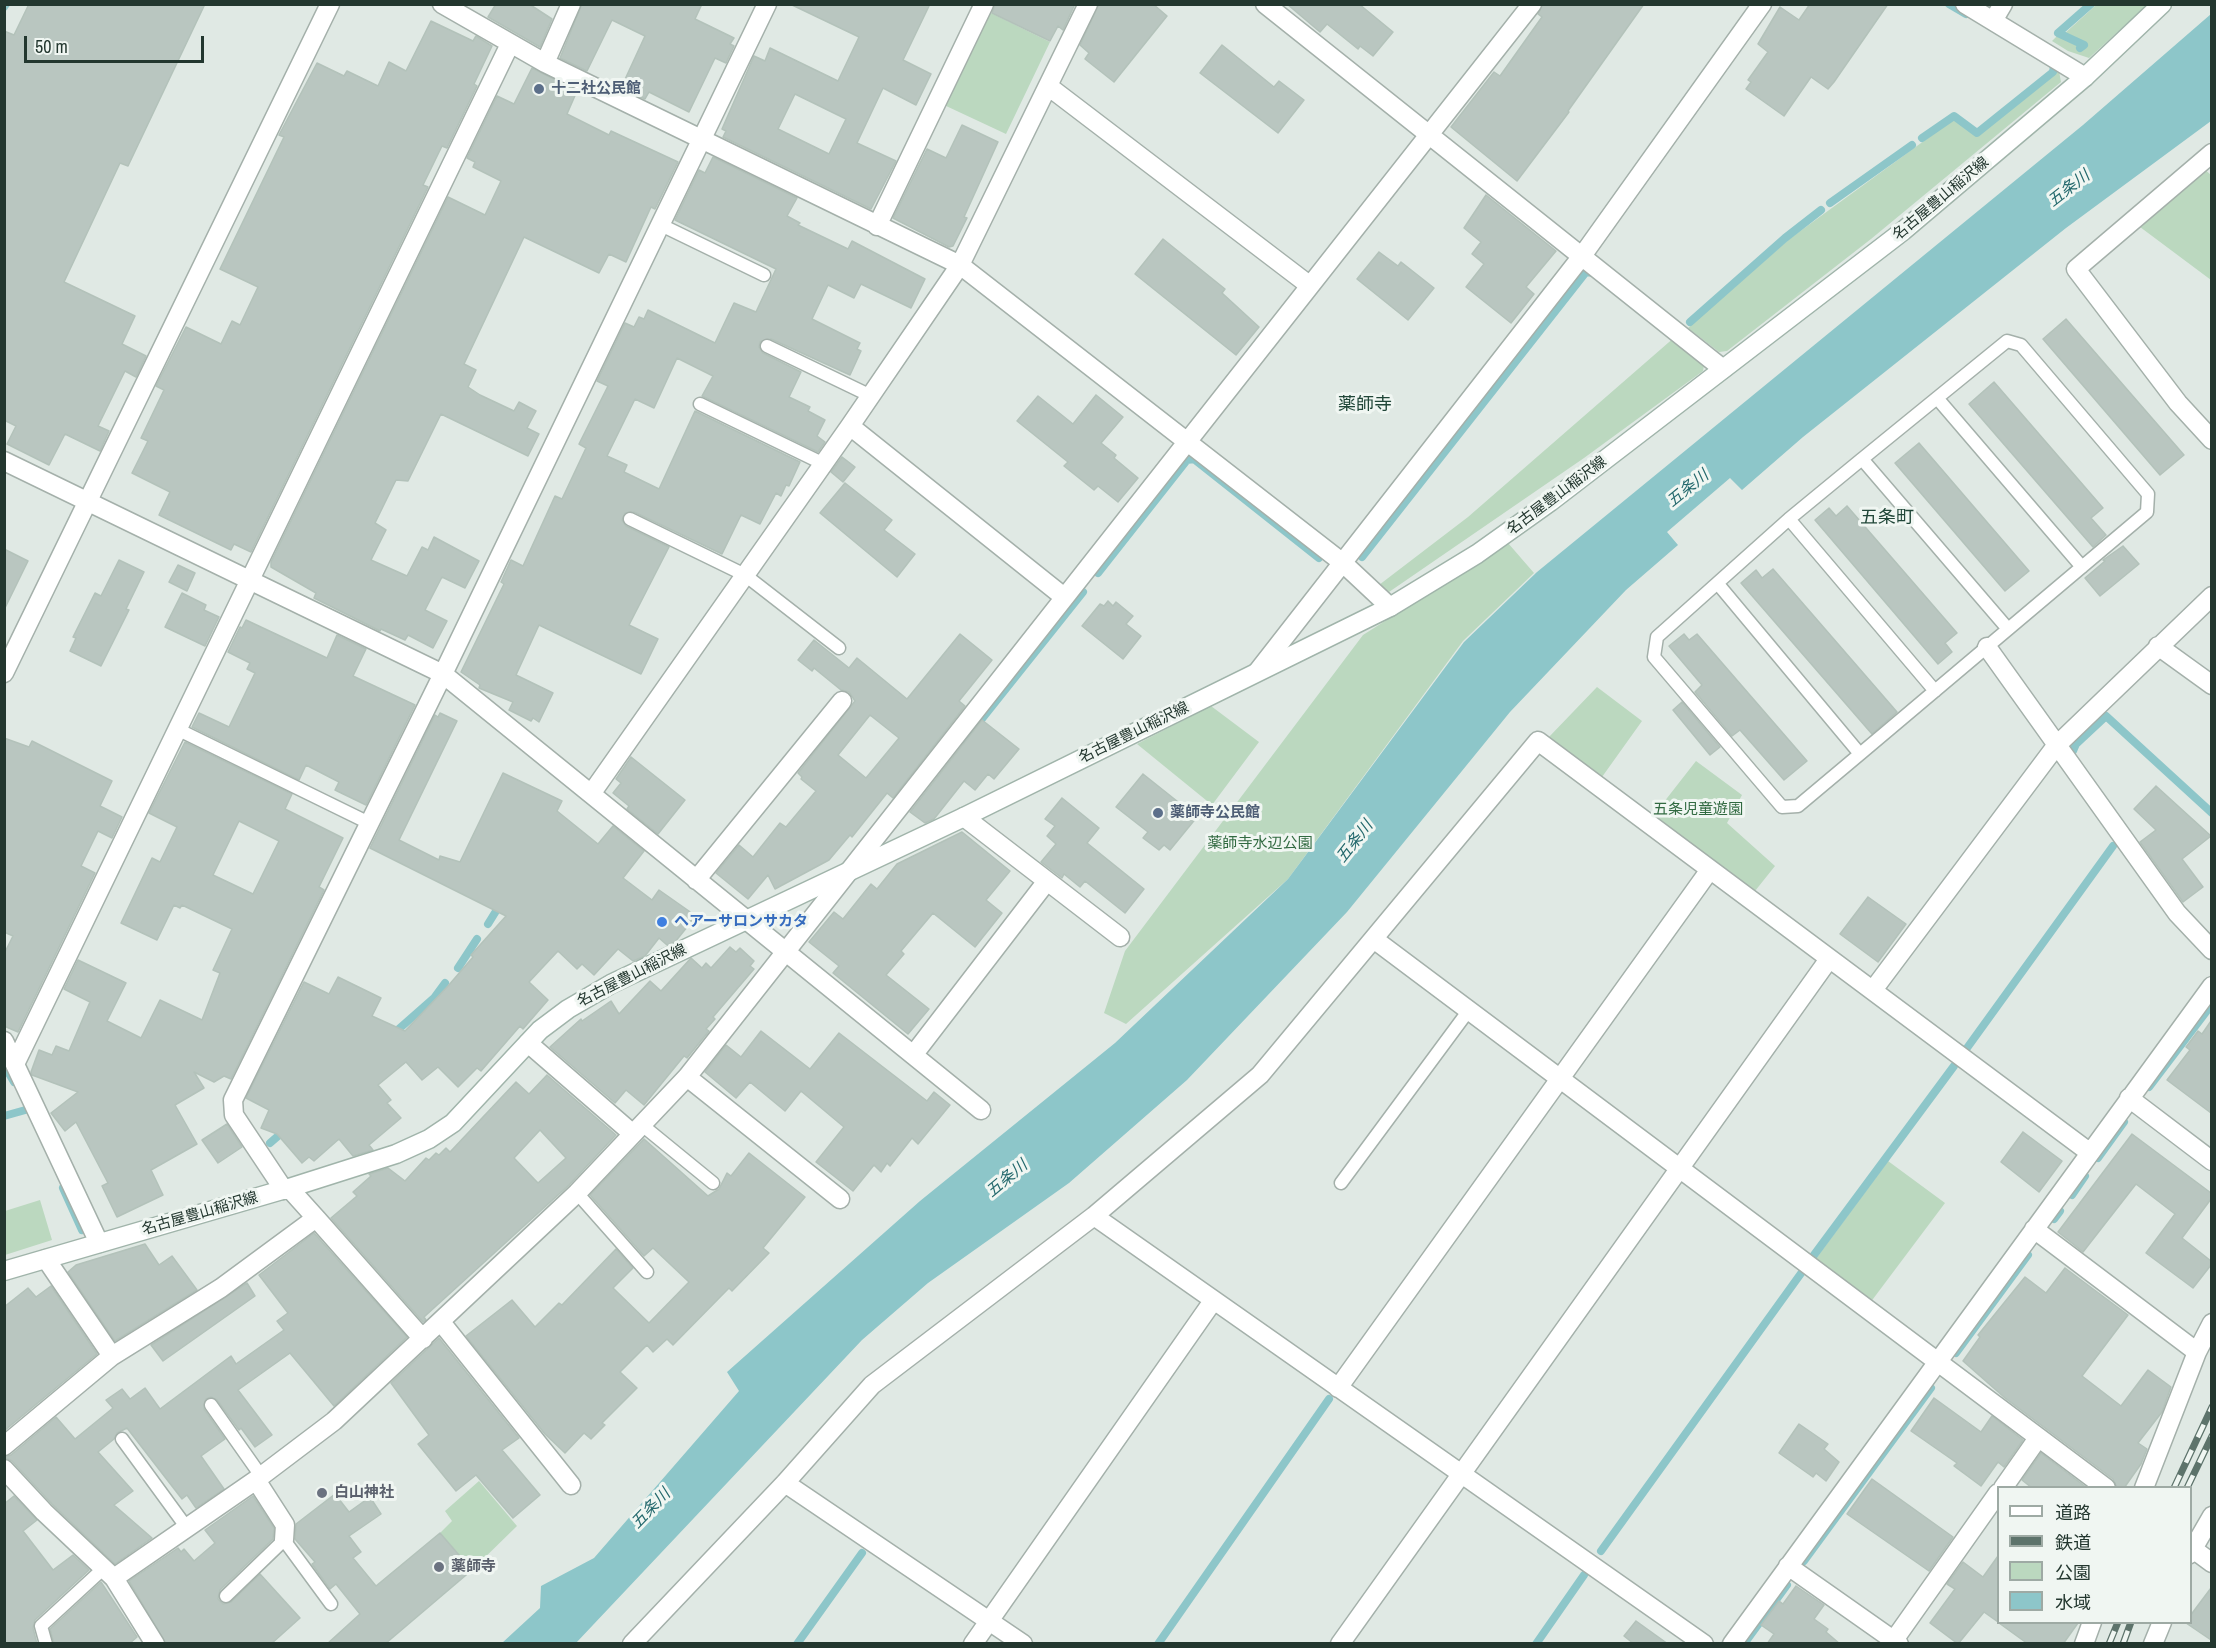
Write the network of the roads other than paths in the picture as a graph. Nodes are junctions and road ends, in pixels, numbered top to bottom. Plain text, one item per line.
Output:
1 (330, 4) edge
2 (442, 4) edge
3 (571, 4) edge
4 (767, 4) edge
5 (984, 4) edge
6 (1088, 4) edge
7 (1266, 4) edge
8 (1532, 4) edge
9 (1762, 4) edge
10 (1965, 4) edge
11 (2003, 4) edge
12 (2162, 4) edge
13 (1993, 21) junction
14 (510, 44) junction
15 (545, 63) junction
16 (2085, 77) junction
17 (1048, 86) junction
18 (1429, 132) junction
19 (700, 138) junction
20 (2210, 156) edge
21 (659, 224) junction
22 (877, 226) junction
23 (1582, 256) junction
24 (960, 265) junction
25 (764, 275) dead end
26 (1309, 285) junction
27 (767, 346) dead end
28 (1723, 369) junction
29 (871, 396) junction
30 (1937, 398) junction
31 (700, 404) dead end
32 (850, 426) junction
33 (2211, 440) edge
34 (1186, 442) junction
35 (1862, 459) junction
36 (4, 461) edge
37 (824, 464) junction
38 (88, 501) junction
39 (630, 519) dead end
40 (1790, 519) junction
41 (1343, 563) junction
42 (2082, 567) junction
43 (745, 575) junction
44 (249, 579) junction
45 (1718, 584) junction
46 (2211, 596) edge
47 (1064, 597) junction
48 (1390, 607) junction
49 (2008, 629) junction
50 (2158, 646) junction
51 (1987, 647) junction
52 (839, 648) dead end
53 (1258, 671) junction
54 (4, 673) edge
55 (443, 674) junction
56 (2211, 685) edge
57 (1935, 691) junction
58 (842, 701) dead end
59 (177, 729) junction
60 (2056, 746) junction
61 (1860, 754) junction
62 (591, 794) junction
63 (964, 817) junction
64 (369, 823) junction
65 (1709, 871) junction
66 (850, 872) junction
67 (696, 880) junction
68 (1047, 881) junction
69 (744, 920) junction
70 (1120, 937) dead end
71 (1375, 940) junction
72 (2211, 950) edge
73 (786, 951) junction
74 (1829, 959) junction
75 (2211, 986) edge
76 (1873, 990) junction
77 (1469, 1010) junction
78 (4, 1041) edge
79 (528, 1043) junction
80 (914, 1054) junction
81 (16, 1062) junction
82 (687, 1077) junction
83 (1560, 1078) junction
84 (2129, 1098) junction
85 (981, 1110) dead end
86 (637, 1129) junction
87 (2089, 1152) junction
88 (2211, 1161) edge
89 (1680, 1167) junction
90 (713, 1183) dead end
91 (1341, 1183) dead end
92 (287, 1189) junction
93 (577, 1193) junction
94 (840, 1199) dead end
95 (1094, 1216) junction
96 (316, 1218) junction
97 (2034, 1229) junction
98 (99, 1243) junction
99 (46, 1259) junction
100 (4, 1271) edge
101 (647, 1272) dead end
102 (1213, 1301) junction
103 (441, 1322) junction
104 (2211, 1323) edge
105 (423, 1339) junction
106 (2197, 1352) junction
107 (112, 1356) junction
108 (1938, 1364) junction
109 (1338, 1388) junction
110 (211, 1405) dead end
111 (2038, 1437) junction
112 (122, 1439) dead end
113 (4, 1446) edge
114 (4, 1469) edge
115 (1460, 1474) junction
116 (258, 1478) junction
117 (785, 1483) junction
118 (571, 1485) dead end
119 (2004, 1486) edge
120 (2103, 1486) edge
121 (2145, 1486) edge
122 (1997, 1495) edge
123 (2211, 1516) edge
124 (187, 1528) junction
125 (284, 1540) junction
126 (2192, 1551) edge
127 (2211, 1563) edge
128 (1788, 1566) junction
129 (109, 1573) junction
130 (226, 1596) dead end
131 (331, 1604) dead end
132 (989, 1621) junction
133 (2092, 1624) edge
134 (2162, 1624) edge
135 (1897, 1642) edge
136 (46, 1644) edge
137 (155, 1644) edge
138 (632, 1644) edge
139 (973, 1644) edge
140 (1023, 1644) edge
141 (1340, 1644) edge
142 (1704, 1644) edge
143 (1732, 1644) edge
144 (2084, 1644) edge
145 (2153, 1644) edge

1 - 38 street
2 - 14 street
3 - 15 street
4 - 19 street
5 - 22 street
6 - 17 street
7 - 18 street
8 - 18 street
9 - 23 street
10 - 13 street
11 - 13 street
12 - 16 street, 名古屋豊山稲沢線
13 - 16 street
14 - 15 street
14 - 44 street
15 - 19 street
16 - 28 street, 名古屋豊山稲沢線
17 - 24 street
17 - 26 street
18 - 23 street
18 - 26 street
19 - 21 street
19 - 22 street
20 - 33 street
21 - 25 lane
21 - 55 street
22 - 24 street
23 - 28 street
23 - 41 street
24 - 29 street
24 - 34 street
26 - 34 street
27 - 29 lane
28 - 48 street, 名古屋豊山稲沢線
29 - 32 street
30 - 35 lane
30 - 42 lane
30 - 42 lane
31 - 37 lane
32 - 37 street
32 - 47 street
34 - 41 street
34 - 47 street
35 - 40 lane
35 - 49 lane
36 - 38 street
37 - 43 street
38 - 44 street
38 - 54 street
39 - 43 lane
40 - 45 lane
40 - 57 lane
41 - 48 street
41 - 53 street
42 - 49 lane
43 - 52 lane
43 - 62 street
44 - 55 street
44 - 59 street
45 - 61 lane
45 - 61 lane
46 - 50 street
47 - 66 street
48 - 53 street, 名古屋豊山稲沢線
49 - 51 lane
50 - 56 street
50 - 60 street
51 - 57 lane
51 - 60 street
53 - 63 street, 名古屋豊山稲沢線
55 - 62 street
55 - 64 street
57 - 61 lane
58 - 67 street
59 - 64 lane
59 - 81 street
60 - 72 street
60 - 76 street
62 - 67 street
63 - 66 street, 名古屋豊山稲沢線
63 - 68 street
64 - 92 street
65 - 71 street
65 - 74 street
65 - 83 street
66 - 69 street, 名古屋豊山稲沢線
66 - 73 street
67 - 69 street
68 - 70 street
68 - 80 street
69 - 73 street
69 - 79 street, 名古屋豊山稲沢線
71 - 77 street
71 - 95 street
73 - 80 street
73 - 82 street
74 - 76 street
74 - 89 street
75 - 84 street
76 - 87 street
77 - 83 street
77 - 91 lane
78 - 81 street
79 - 86 street
79 - 92 street, 名古屋豊山稲沢線
80 - 85 street
81 - 98 street
82 - 86 street
82 - 94 street
83 - 89 street
83 - 109 street
84 - 87 street
84 - 88 street
86 - 90 lane
86 - 93 street
87 - 97 street
89 - 108 street
89 - 115 street
92 - 96 street
92 - 98 street, 名古屋豊山稲沢線
93 - 101 lane
93 - 103 street
95 - 102 street
95 - 117 street
96 - 105 street
96 - 107 street
97 - 106 street
97 - 108 street
98 - 99 street, 名古屋豊山稲沢線
99 - 100 street, 名古屋豊山稲沢線
99 - 107 street
102 - 109 street
102 - 132 street
103 - 105 street
103 - 118 street
104 - 106 street
105 - 116 street
106 - 121 street
107 - 113 street
108 - 111 street
108 - 128 street
109 - 115 street
110 - 116 lane
111 - 119 street
111 - 120 street
112 - 124 lane
114 - 129 street
115 - 141 street
115 - 142 street
116 - 124 street
116 - 125 street
117 - 132 street
117 - 138 street
122 - 135 street
123 - 126 street
124 - 129 street
125 - 130 lane
125 - 131 lane
126 - 127 street
128 - 135 street
128 - 143 street
129 - 136 lane
129 - 137 street
132 - 139 street
132 - 140 street
133 - 144 street
134 - 145 street

